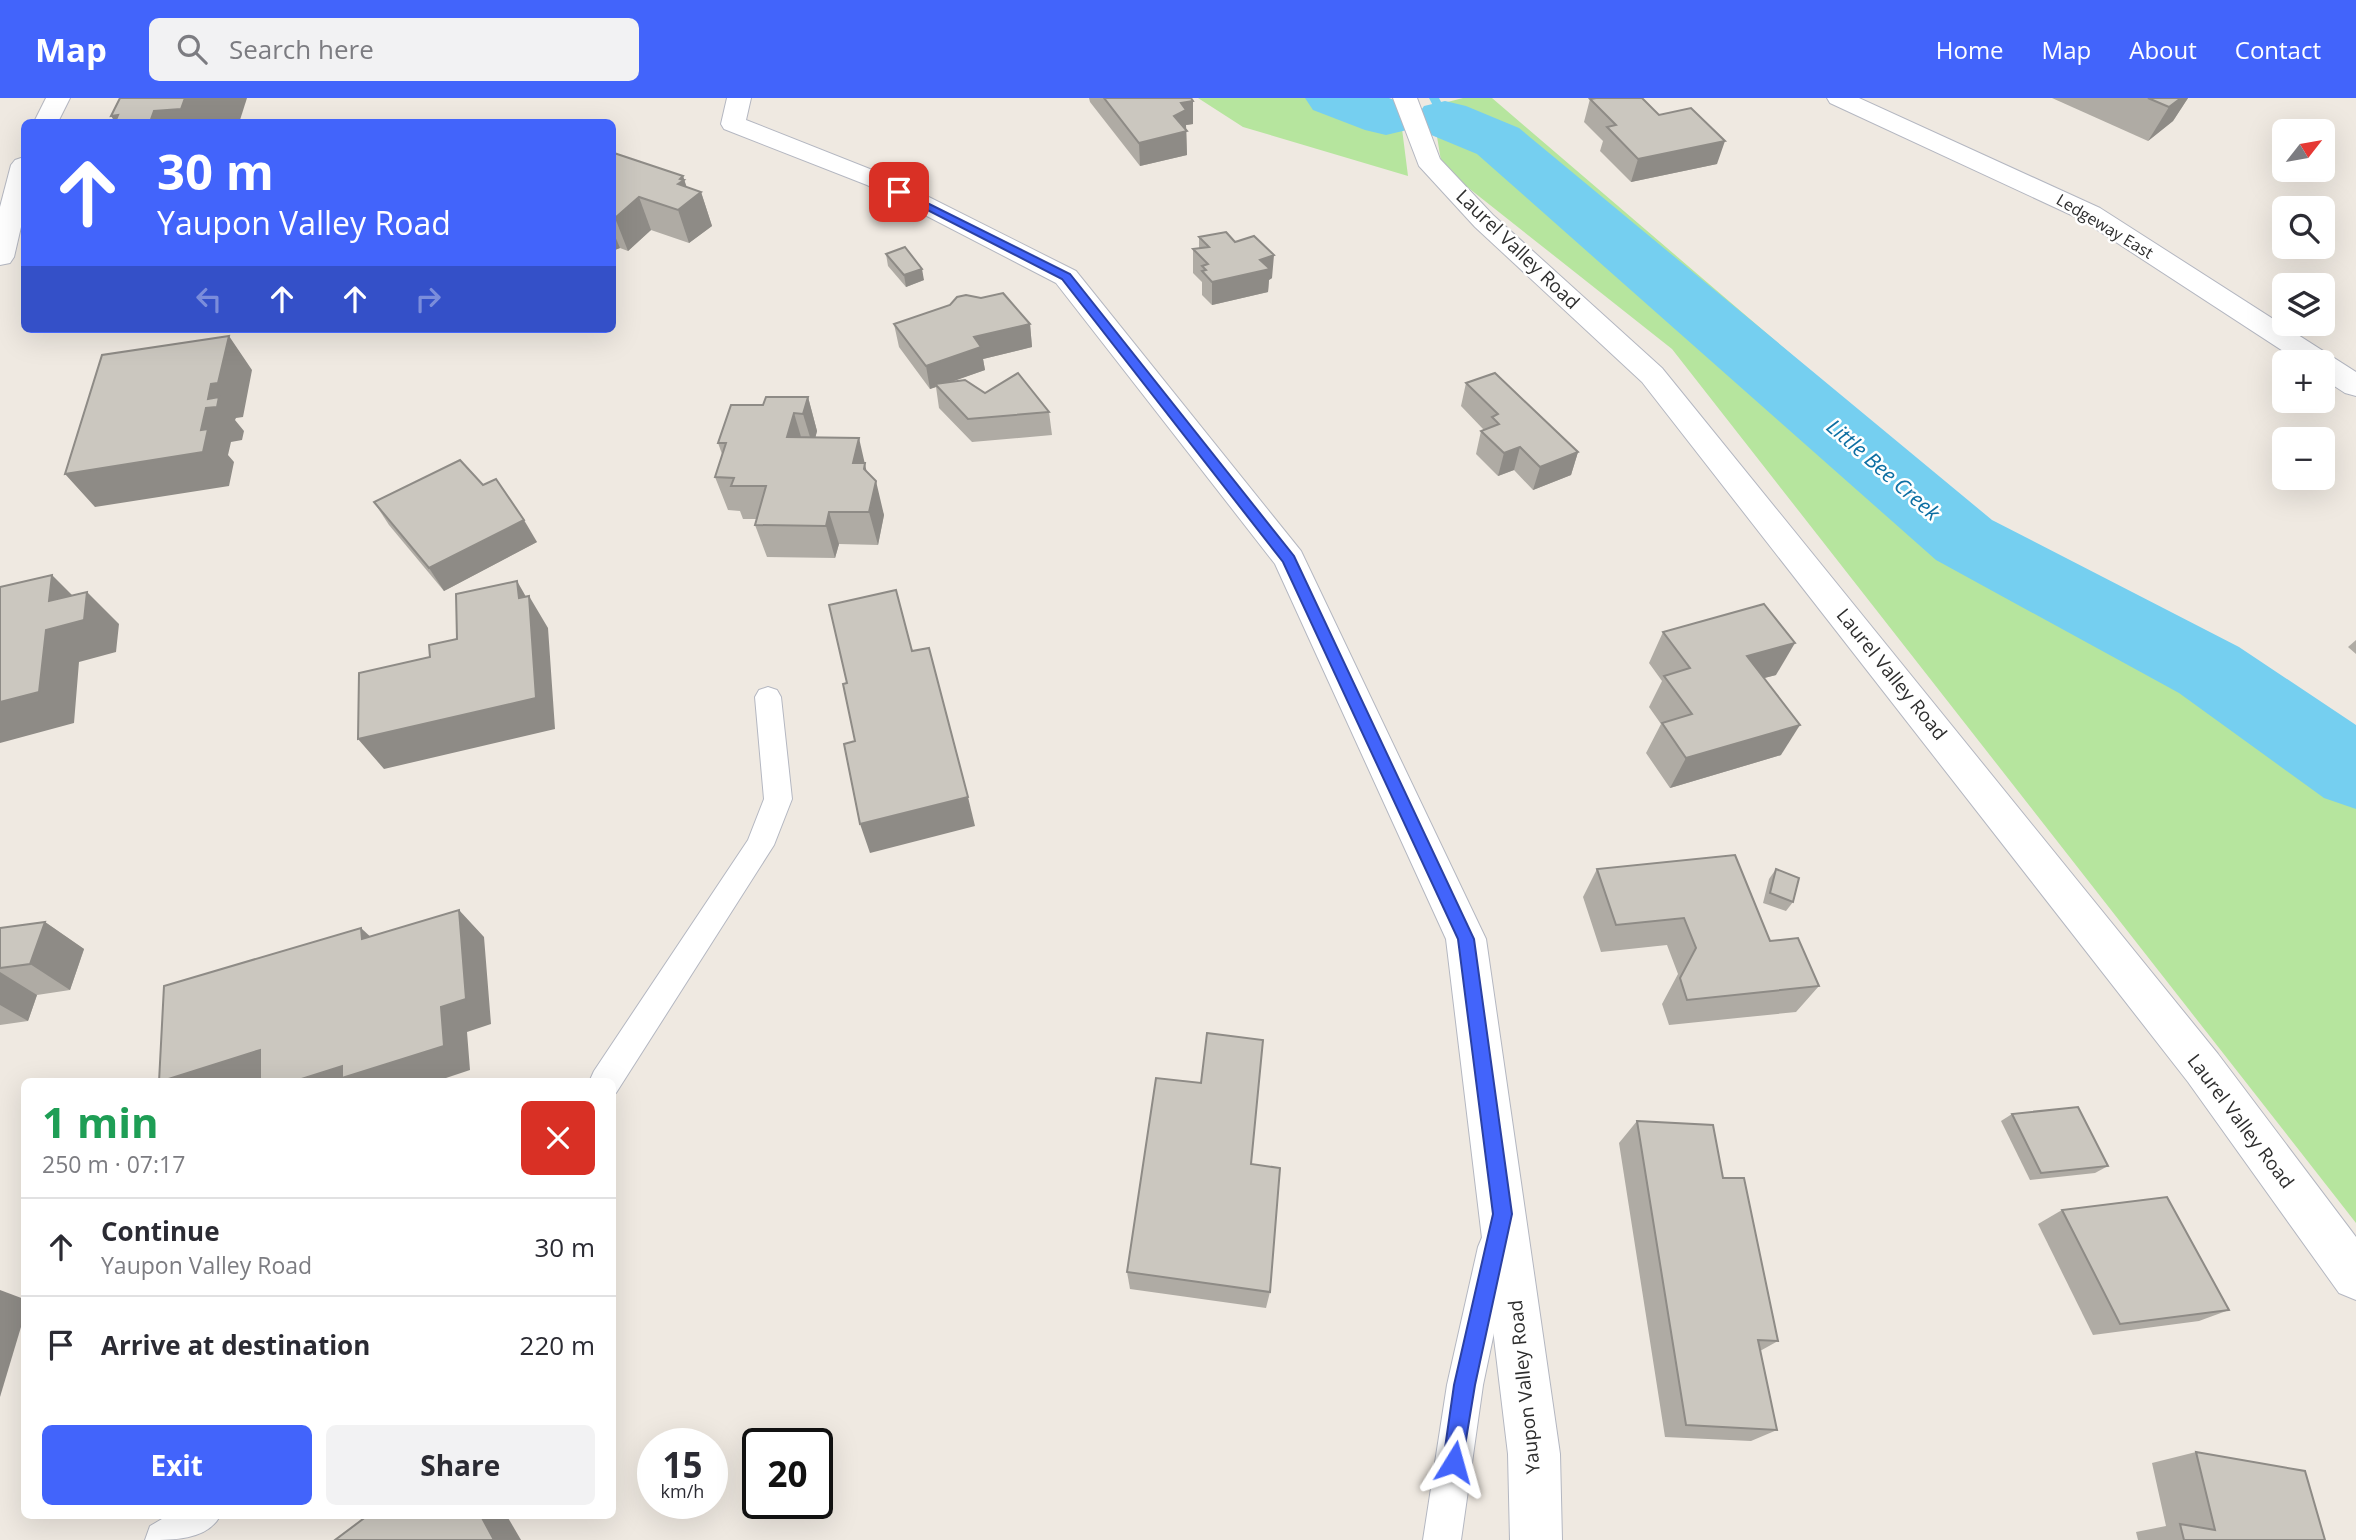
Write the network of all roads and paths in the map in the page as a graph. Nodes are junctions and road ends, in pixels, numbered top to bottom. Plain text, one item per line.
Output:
1 (58, 98) edge
2 (739, 98) edge
3 (1405, 98) edge
4 (1839, 98) edge
5 (48, 119) edge
6 (21, 176) edge
7 (0, 257) edge
8 (2301, 350) edge
9 (2335, 372) edge
10 (2356, 386) edge
11 (768, 696) dead end
12 (608, 1078) edge
13 (1503, 1214) junction
14 (2356, 1276) edge
15 (196, 1519) edge
16 (164, 1540) edge
17 (1442, 1540) edge
18 (1535, 1540) edge

1 - 5 street
2 - 13 street, Yaupon Valley Road
3 - 14 street, Laurel Valley Road
4 - 8 street, Ledgeway East
6 - 7 street
9 - 10 street, Ledgeway East
11 - 12 lane
13 - 17 lane
13 - 18 street, Yaupon Valley Road
15 - 16 lane

